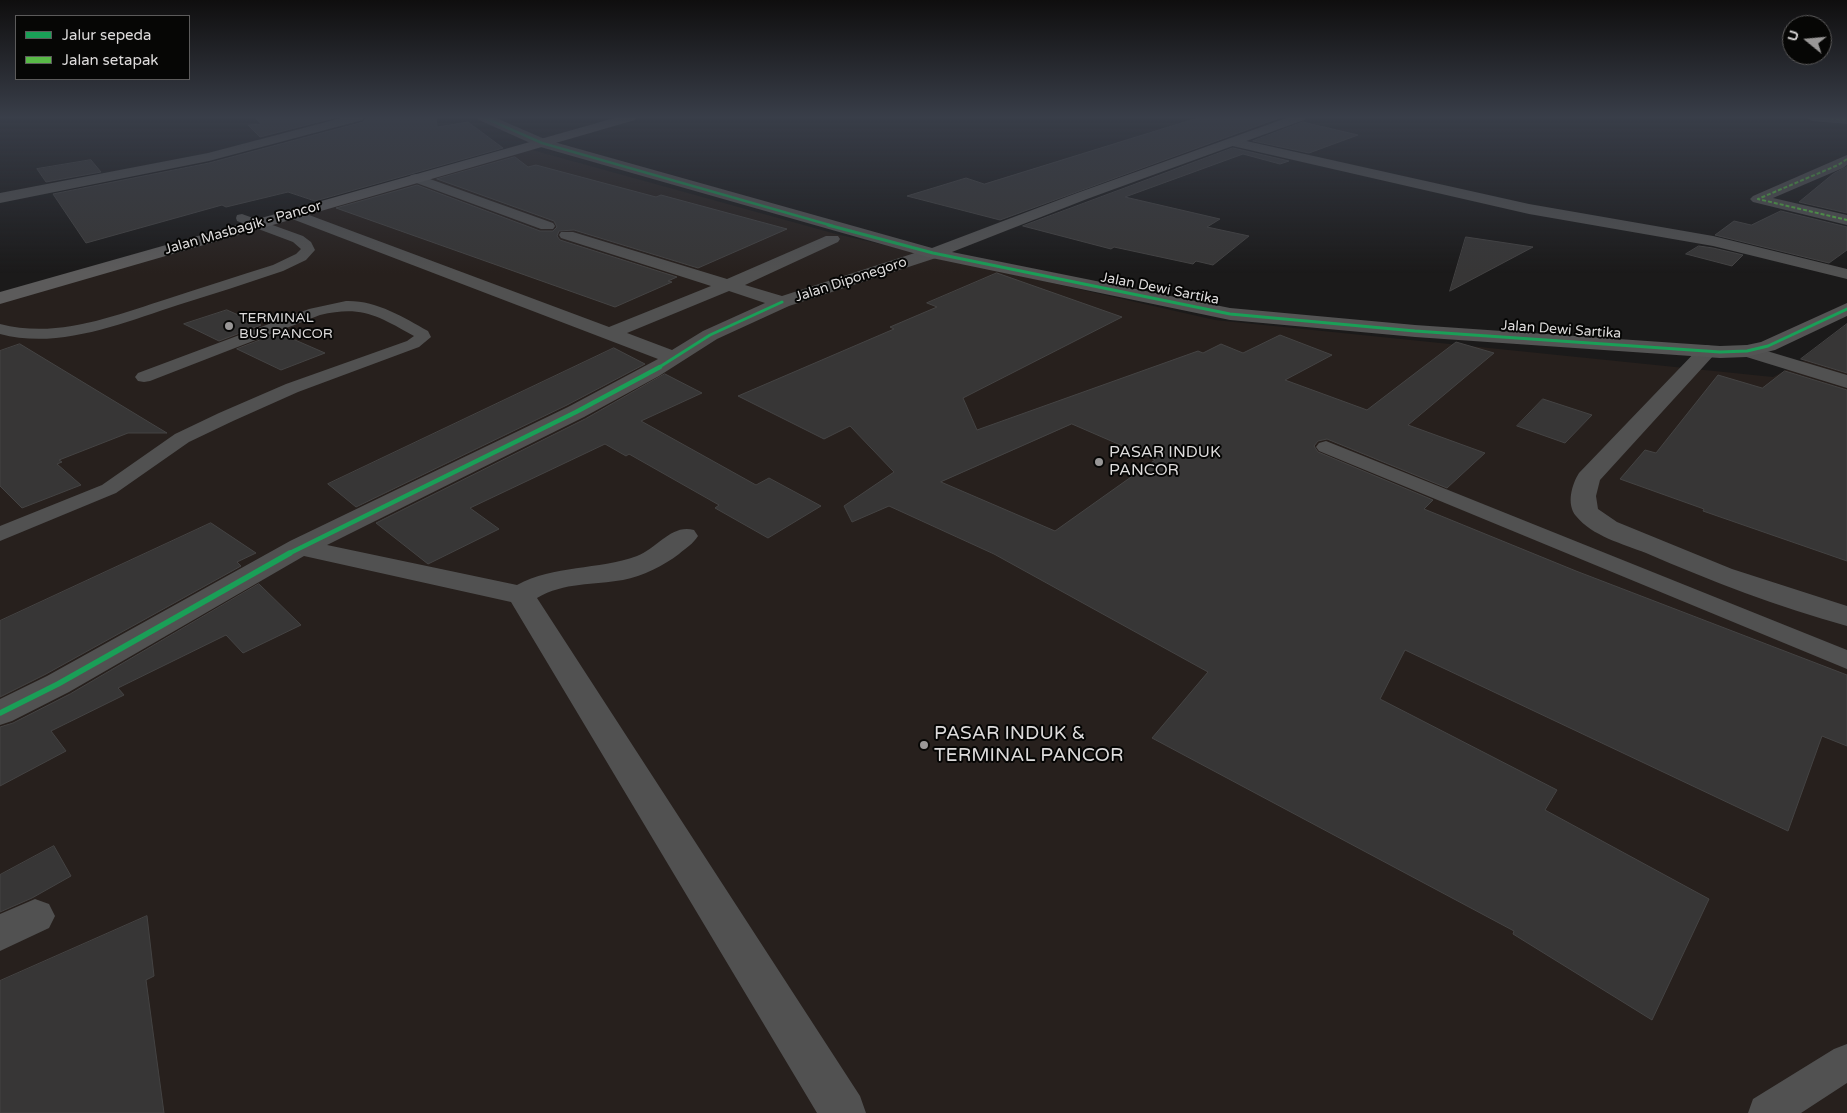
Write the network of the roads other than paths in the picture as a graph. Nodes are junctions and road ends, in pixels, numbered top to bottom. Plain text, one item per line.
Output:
1 (148, 169) edge
2 (426, 169) edge
3 (444, 169) edge
4 (634, 169) edge
5 (1158, 169) edge
6 (1352, 169) edge
7 (1828, 169) edge
8 (416, 178) junction
9 (0, 198) edge
10 (293, 214) junction
11 (242, 218) junction
12 (1847, 220) edge
13 (258, 224) junction
14 (832, 239) dead end
15 (934, 252) junction
16 (1847, 274) edge
17 (729, 285) junction
18 (0, 286) edge
19 (0, 298) edge
20 (782, 302) junction
21 (1847, 309) edge
22 (0, 329) edge
23 (609, 334) junction
24 (1707, 351) junction
25 (1747, 351) junction
26 (674, 358) junction
27 (144, 377) dead end
28 (1847, 382) edge
29 (1326, 448) dead end
30 (0, 534) edge
31 (685, 536) dead end
32 (300, 547) junction
33 (521, 595) junction
34 (1847, 616) edge
35 (1847, 660) edge
36 (0, 713) edge
37 (35, 916) dead end
38 (0, 933) edge
39 (1847, 1062) edge
40 (843, 1113) edge
41 (1767, 1113) edge

1 - 9 street
2 - 11 main road, Jalan Masbagik - Pancor
3 - 8 main road, Jalan Masbagik - Pancor
4 - 15 street, Jalan Dewi Sartika
5 - 15 street, Jalan Diponegoro
6 - 16 street
7 - 12 street
8 - 10 main road, Jalan Masbagik - Pancor
8 - 17 street, Jalan Diponegoro
10 - 13 main road, Jalan Masbagik - Pancor
10 - 23 street
11 - 13 lane
11 - 18 main road, Jalan Masbagik - Pancor
13 - 19 main road, Jalan Masbagik - Pancor
13 - 22 lane
14 - 17 street
15 - 20 street, Jalan Diponegoro
15 - 24 street, Jalan Dewi Sartika
17 - 20 street, Jalan Diponegoro
17 - 23 street
20 - 26 street
21 - 25 street, Jalan Dewi Sartika
23 - 26 street
24 - 25 street, Jalan Dewi Sartika
24 - 34 street
25 - 28 street
26 - 32 street
27 - 30 lane
29 - 35 lane
31 - 33 street
32 - 33 street
32 - 36 street
33 - 40 street
37 - 38 street
39 - 41 lane

